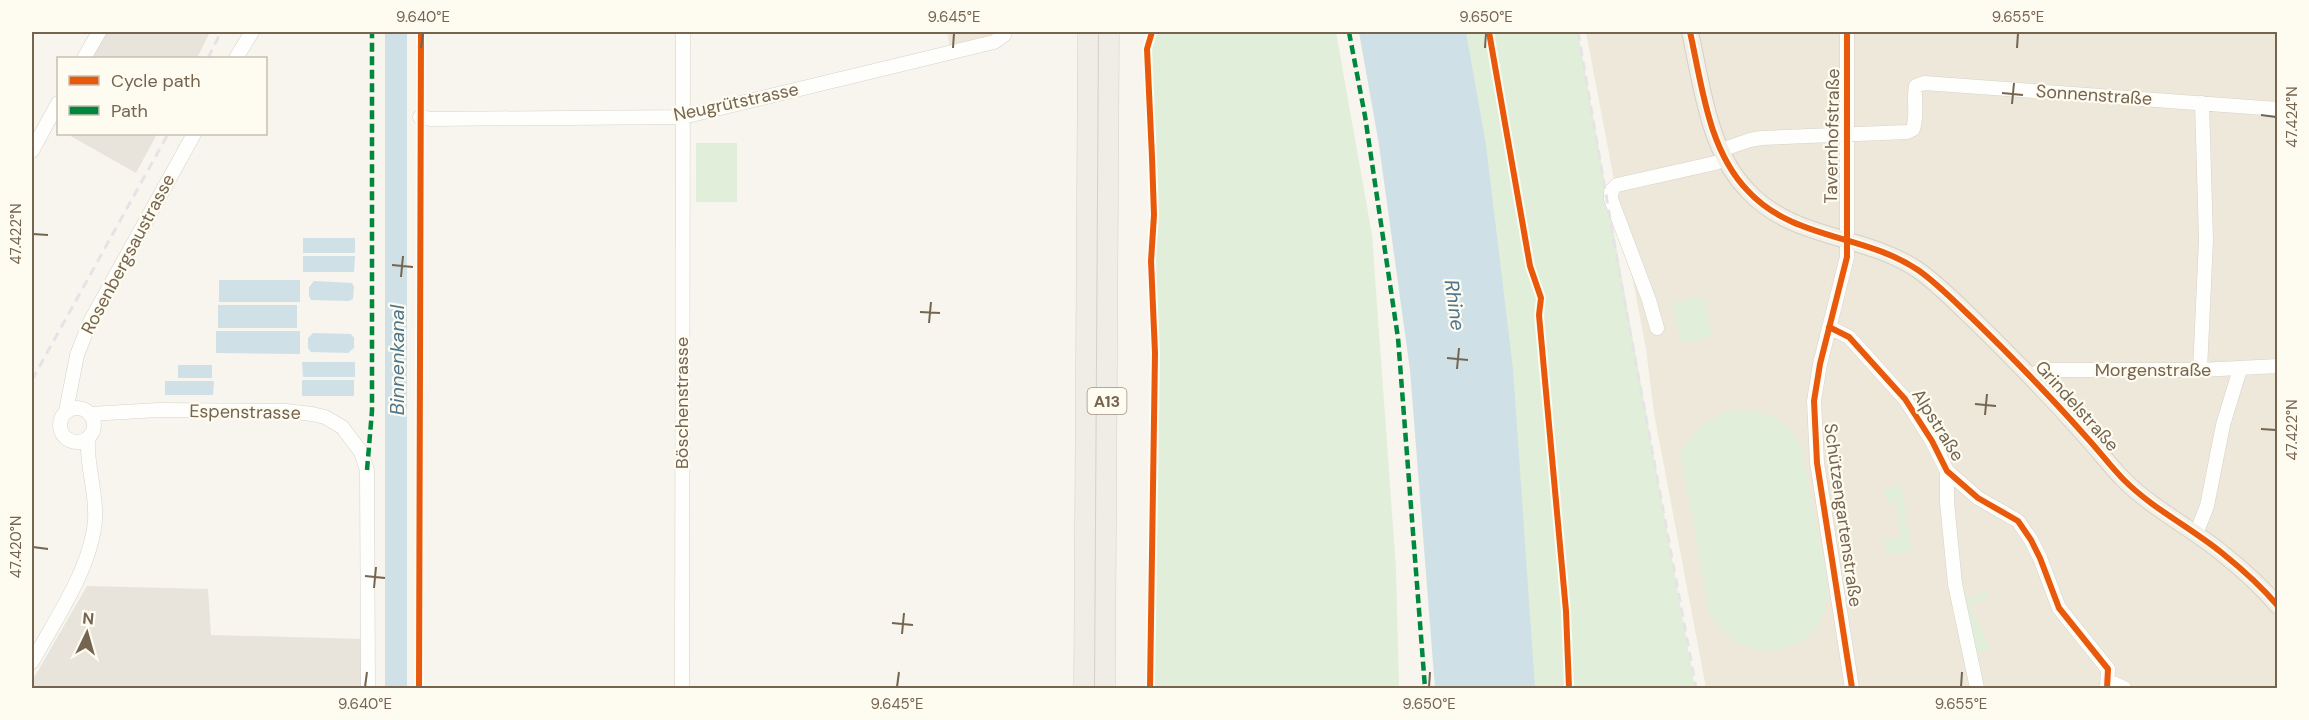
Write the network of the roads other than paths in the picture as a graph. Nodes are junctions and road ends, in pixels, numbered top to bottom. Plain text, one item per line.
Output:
1 (252, 32) edge
2 (683, 32) edge
3 (1005, 32) edge
4 (1088, 32) edge
5 (1109, 32) edge
6 (1690, 32) edge
7 (1848, 32) edge
8 (93, 34) edge
9 (84, 57) edge
10 (238, 57) edge
11 (2202, 102) junction
12 (57, 105) edge
13 (2277, 109) edge
14 (420, 117) dead end
15 (683, 117) junction
16 (1848, 134) junction
17 (193, 135) edge
18 (32, 151) edge
19 (1723, 154) junction
20 (1848, 241) junction
21 (1829, 327) junction
22 (1658, 328) dead end
23 (2277, 366) edge
24 (2240, 369) junction
25 (2200, 370) junction
26 (2030, 376) junction
27 (73, 378) junction
28 (66, 411) junction
29 (87, 412) junction
30 (127, 412) junction
31 (90, 435) junction
32 (73, 442) junction
33 (87, 464) junction
34 (1947, 471) junction
35 (2196, 534) junction
36 (2275, 596) edge
37 (32, 663) edge
38 (2108, 685) edge
39 (368, 688) edge
40 (681, 688) edge
41 (1084, 688) edge
42 (1105, 688) edge
43 (1852, 688) edge
44 (1977, 688) edge
45 (2124, 688) edge

1 - 10 street
2 - 15 street, Böschenstrasse
3 - 15 street, Neugrütstrasse
4 - 41 highway, A13
5 - 42 highway, A13
6 - 19 main road, Grindelstraße
7 - 16 street, Tavernhofstraße
8 - 9 street
11 - 13 street, Sonnenstraße
11 - 16 street, Sonnenstraße
11 - 25 street
12 - 18 street
14 - 15 street, Neugrütstrasse
15 - 40 street, Böschenstrasse
16 - 19 street, Tavernhofstraße
16 - 20 street, Tavernhofstraße
17 - 27 street, Rosenbergsaustrasse
19 - 20 main road, Grindelstraße
19 - 22 street, Tavernhofstraße
20 - 21 street, Schützengartenstraße
20 - 26 main road, Grindelstraße
21 - 34 street, Alpstraße
21 - 43 street, Schützengartenstraße
23 - 24 street, Morgenstraße
24 - 25 street, Morgenstraße
24 - 35 street, Morgenstraße
25 - 26 street, Morgenstraße
26 - 35 main road, Grindelstraße
27 - 28 street, Rosenbergsaustrasse
27 - 29 street
28 - 29 street
28 - 32 street
29 - 30 street, Espenstrasse
29 - 31 street
30 - 31 street, Espenstrasse
30 - 39 street, Espenstrasse
31 - 32 street
31 - 33 street
32 - 33 street
33 - 37 street
34 - 38 street, Alpstraße
34 - 44 street, Alpstraße
35 - 36 main road, Grindelstraße
38 - 45 street

